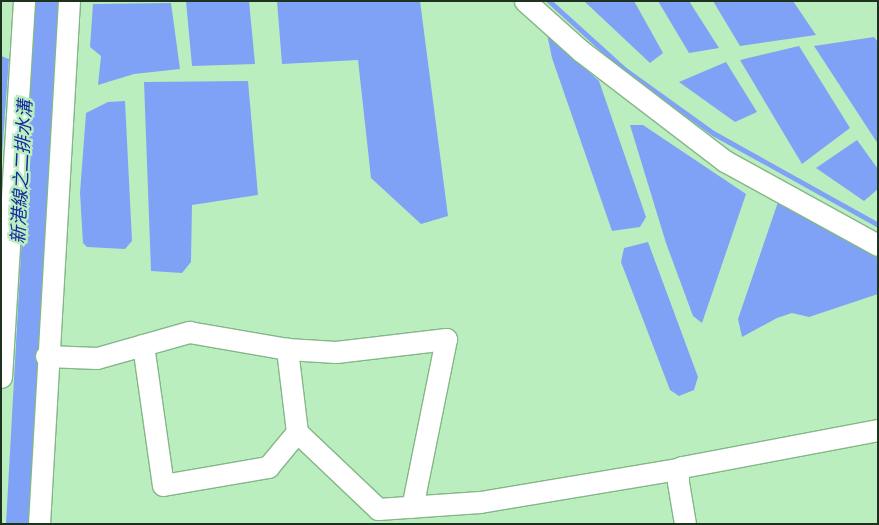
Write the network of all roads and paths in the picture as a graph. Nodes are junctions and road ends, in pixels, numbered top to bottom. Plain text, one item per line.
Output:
1 (24, 1) edge
2 (69, 1) edge
3 (525, 1) edge
4 (878, 245) edge
5 (143, 345) junction
6 (287, 348) junction
7 (46, 356) junction
8 (1, 377) edge
9 (878, 430) edge
10 (297, 432) junction
11 (678, 469) junction
12 (412, 506) junction
13 (39, 524) edge
14 (686, 524) edge

1 - 8 street
2 - 7 street
3 - 4 street
5 - 6 street
5 - 7 street
5 - 10 street
6 - 10 street
6 - 12 street
7 - 13 street
9 - 11 street
10 - 12 street
11 - 12 street
11 - 14 street

